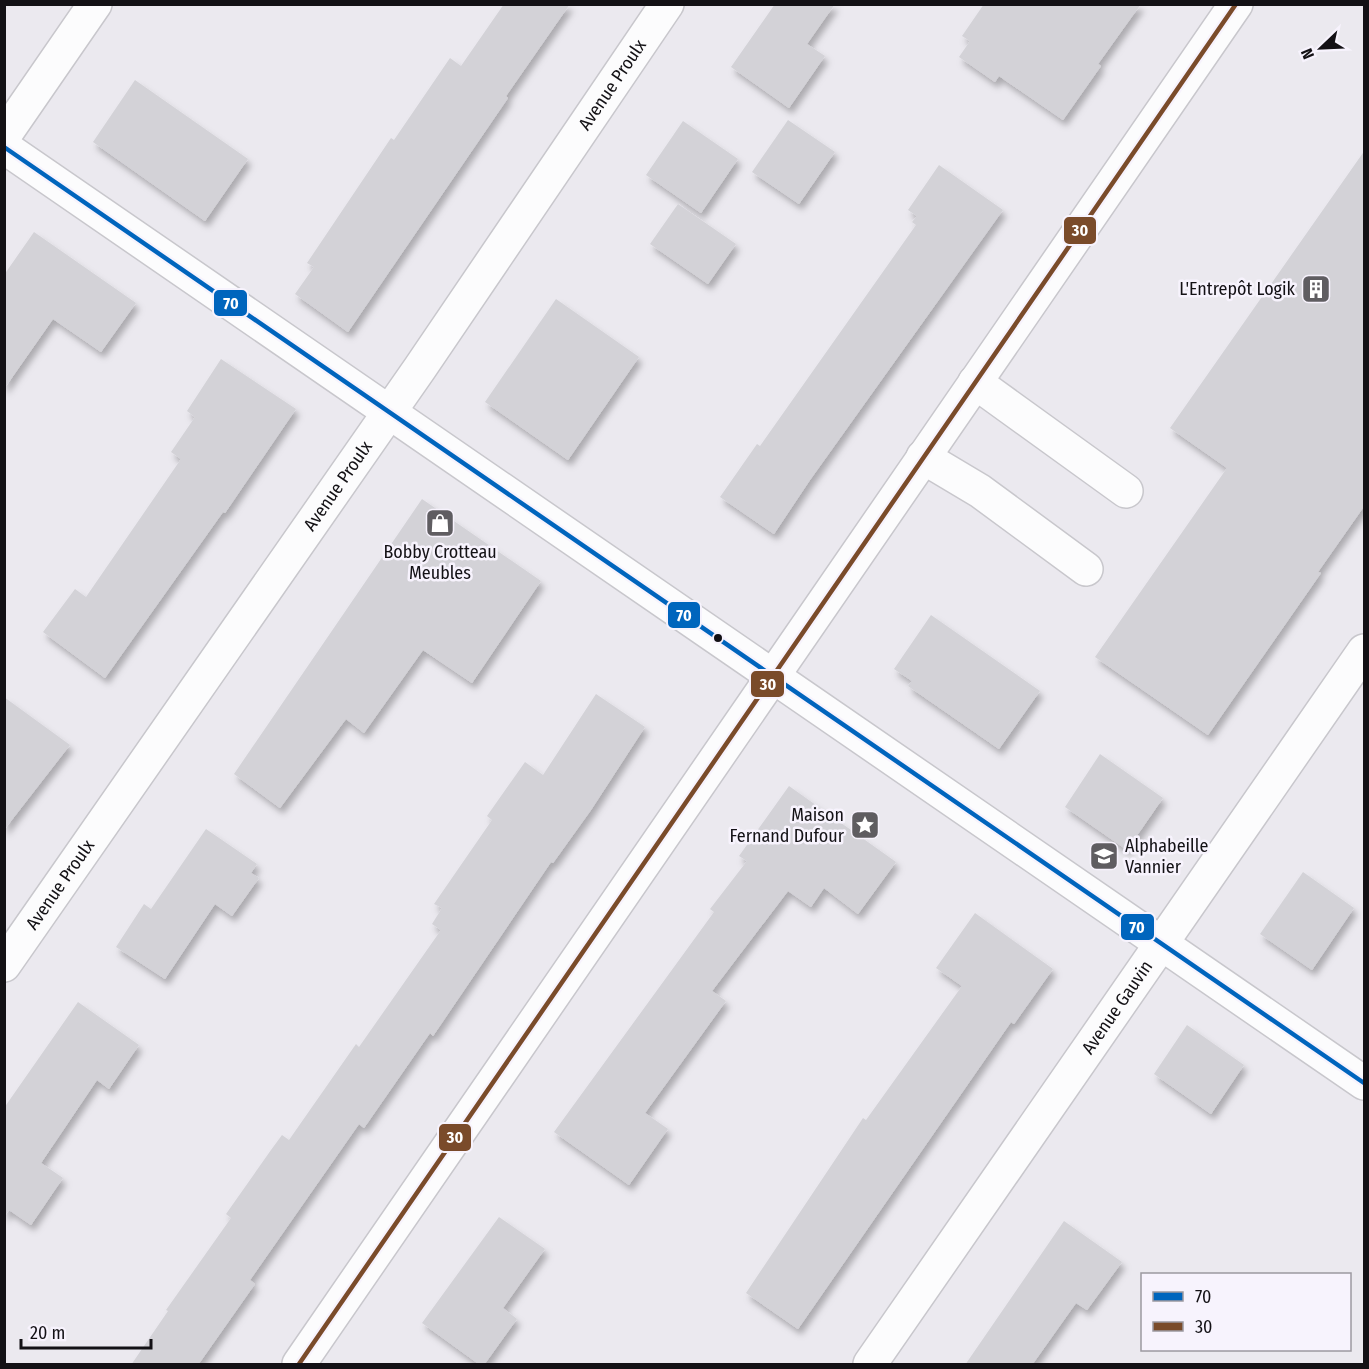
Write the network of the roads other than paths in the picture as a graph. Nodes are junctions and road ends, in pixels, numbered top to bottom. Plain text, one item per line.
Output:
1 (95, 4) edge
2 (667, 4) edge
3 (1236, 4) edge
4 (4, 136) edge
5 (4, 147) edge
6 (975, 382) junction
7 (389, 413) junction
8 (923, 457) junction
9 (1126, 491) dead end
10 (1086, 570) dead end
11 (1365, 651) edge
12 (772, 676) junction
13 (1161, 942) junction
14 (4, 965) edge
15 (1365, 1083) edge
16 (299, 1365) edge
17 (870, 1365) edge

1 - 4 street
2 - 7 street, Avenue Proulx
3 - 6 street
5 - 7 street
6 - 8 street
6 - 9 street
7 - 12 street
7 - 14 street, Avenue Proulx
8 - 10 street
8 - 12 street
11 - 13 street, Avenue Gauvin
12 - 13 street
12 - 16 street
13 - 15 street
13 - 17 street, Avenue Gauvin

